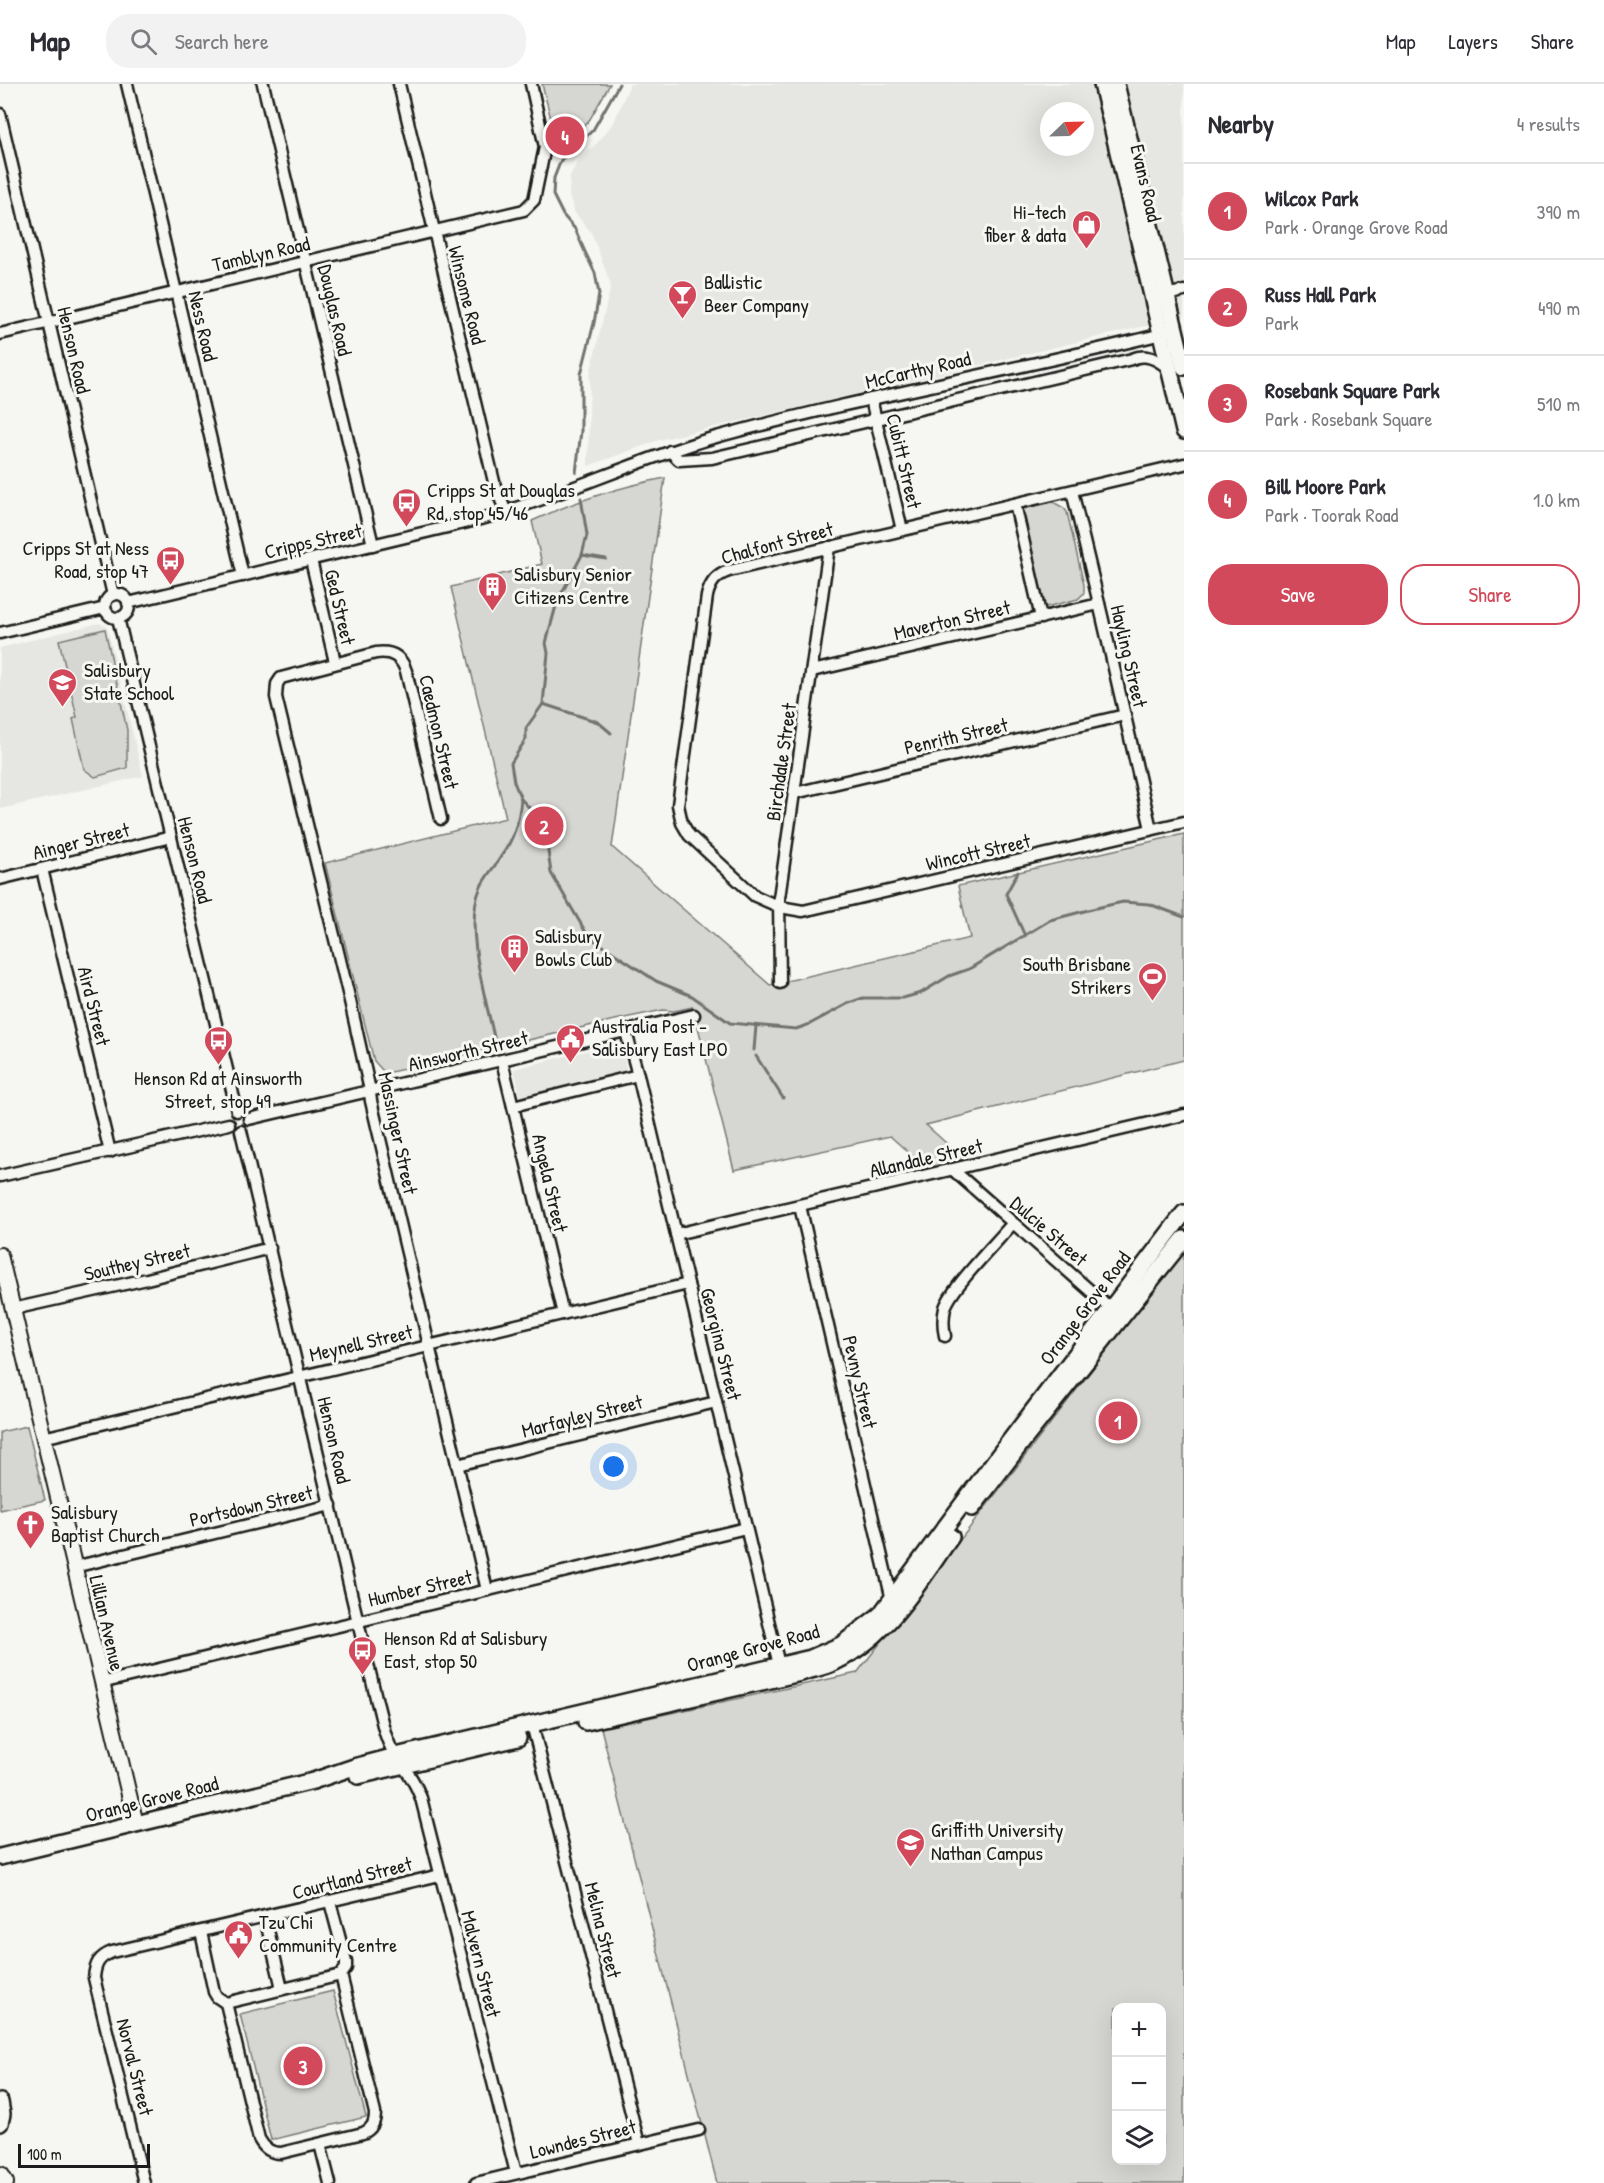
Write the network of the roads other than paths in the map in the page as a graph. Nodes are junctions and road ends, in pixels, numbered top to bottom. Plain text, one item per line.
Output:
1 (127, 84) edge
2 (263, 84) edge
3 (399, 84) edge
4 (531, 84) edge
5 (1102, 84) edge
6 (1116, 84) edge
7 (0, 114) edge
8 (433, 232) junction
9 (305, 262) junction
10 (1184, 291) edge
11 (176, 292) junction
12 (1168, 295) junction
13 (1152, 298) junction
14 (49, 323) junction
15 (1176, 331) junction
16 (0, 334) edge
17 (1160, 335) junction
18 (1184, 367) edge
19 (1168, 368) junction
20 (871, 399) junction
21 (876, 419) junction
22 (1184, 431) edge
23 (670, 451) junction
24 (1184, 464) edge
25 (1072, 491) junction
26 (1015, 504) junction
27 (506, 512) junction
28 (902, 530) junction
29 (373, 545) junction
30 (829, 547) junction
31 (311, 560) junction
32 (243, 576) junction
33 (113, 595) junction
34 (128, 603) junction
35 (1099, 604) junction
36 (105, 608) junction
37 (118, 618) junction
38 (1041, 618) junction
39 (0, 633) edge
40 (335, 662) junction
41 (812, 671) junction
42 (1125, 715) junction
43 (795, 793) junction
44 (441, 819) dead end
45 (1184, 822) edge
46 (1150, 829) junction
47 (171, 837) junction
48 (42, 869) junction
49 (0, 879) edge
50 (780, 907) junction
51 (780, 983) dead end
52 (694, 1015) dead end
53 (626, 1032) junction
54 (502, 1061) junction
55 (638, 1075) junction
56 (369, 1091) junction
57 (513, 1106) junction
58 (237, 1111) junction
59 (1184, 1114) edge
60 (249, 1119) junction
61 (229, 1124) junction
62 (241, 1131) junction
63 (110, 1152) junction
64 (952, 1170) junction
65 (0, 1176) edge
66 (800, 1206) junction
67 (1184, 1213) edge
68 (1012, 1224) junction
69 (676, 1234) junction
70 (1184, 1239) edge
71 (270, 1248) junction
72 (0, 1255) edge
73 (688, 1284) junction
74 (1110, 1308) junction
75 (13, 1309) junction
76 (563, 1314) junction
77 (1125, 1314) junction
78 (945, 1336) dead end
79 (429, 1346) junction
80 (300, 1377) junction
81 (716, 1402) junction
82 (43, 1438) junction
83 (457, 1465) junction
84 (331, 1505) junction
85 (746, 1528) junction
86 (885, 1566) junction
87 (74, 1567) junction
88 (908, 1579) junction
89 (487, 1590) junction
90 (892, 1600) junction
91 (359, 1621) junction
92 (779, 1665) junction
93 (101, 1683) junction
94 (534, 1729) junction
95 (400, 1761) junction
96 (136, 1824) junction
97 (0, 1857) edge
98 (440, 1875) junction
99 (330, 1902) junction
100 (265, 1918) junction
101 (201, 1932) junction
102 (99, 1961) joint
103 (341, 1975) junction
104 (282, 1988) junction
105 (226, 2003) junction
106 (0, 2102) edge
107 (0, 2123) edge
108 (699, 2130) dead end
109 (320, 2144) junction
110 (639, 2144) junction
111 (516, 2173) junction
112 (0, 2176) edge
113 (4, 2183) edge
114 (144, 2183) edge
115 (330, 2183) edge
116 (476, 2183) edge

1 - 11 street, Ness Road
2 - 9 street, Douglas Road
3 - 8 street, Winsome Road
4 - 8 street, Tamblyn Road
5 - 13 main road, Evans Road
6 - 12 main road, Evans Road
7 - 14 street, Henson Road
8 - 9 street, Tamblyn Road
8 - 27 street, Winsome Road
9 - 11 street, Tamblyn Road
9 - 29 street, Douglas Road
10 - 12 street
11 - 14 street, Tamblyn Road
11 - 32 street, Ness Road
12 - 13 street
12 - 15 main road, Evans Road
13 - 17 main road, Evans Road
14 - 16 street, Tamblyn Road
14 - 33 street, Henson Road
15 - 17 street, McCarthy Road
15 - 18 main road, Evans Road
17 - 19 main road, Evans Road
17 - 20 street, McCarthy Road
19 - 21 street, McCarthy Road
19 - 22 main road, Evans Road
20 - 21 street, Cubitt Street
20 - 23 street, McCarthy Road
21 - 23 street, McCarthy Road
21 - 28 street, Cubitt Street
23 - 27 street, McCarthy Road
24 - 25 street, Chalfont Street
25 - 26 street, Chalfont Street
25 - 35 street, Hayling Street
26 - 28 street, Chalfont Street
26 - 38 street
27 - 29 street, Cripps Street
28 - 30 street, Chalfont Street
29 - 31 street, Cripps Street
30 - 41 street, Birchdale Street
30 - 50 street, Chalfont Street
31 - 32 street, Cripps Street
31 - 40 street, Ged Street
32 - 34 street, Cripps Street
33 - 34 street
33 - 36 street
34 - 37 street
35 - 38 street, Maverton Street
35 - 42 street, Hayling Street
36 - 37 street
36 - 39 street
37 - 47 street, Henson Road
38 - 41 street, Maverton Street
40 - 44 street, Caedmon Street
40 - 56 street, Massinger Street
41 - 43 street, Birchdale Street
42 - 43 street, Penrith Street
42 - 46 street, Hayling Street
43 - 50 street, Birchdale Street
45 - 46 street, Wincott Street
46 - 50 street, Wincott Street
47 - 48 street, Ainger Street
47 - 58 street, Henson Road
48 - 49 street, Ainger Street
48 - 63 street, Aird Street
50 - 51 street, Birchdale Street
52 - 53 street, Ainsworth Street
53 - 54 street, Ainsworth Street
53 - 55 street, Georgina Street
54 - 56 street, Ainsworth Street
54 - 57 street, Angela Street
55 - 57 street
55 - 69 street, Georgina Street
56 - 60 street, Ainsworth Street
56 - 79 street, Massinger Street
57 - 76 street, Angela Street
58 - 60 street
58 - 61 street
59 - 64 street, Allandale Street
60 - 62 street
61 - 62 street
61 - 63 street
62 - 71 street, Henson Road
63 - 65 street
64 - 66 street, Allandale Street
64 - 68 street, Dulcie Street
66 - 69 street, Allandale Street
66 - 86 street, Pevny Street
67 - 74 main road, Orange Grove Road
68 - 74 street, Dulcie Street
68 - 78 street
69 - 73 street, Georgina Street
70 - 77 main road, Orange Grove Road
71 - 75 street, Southey Street
71 - 80 street, Henson Road
72 - 75 street, Lillian Avenue
73 - 76 street, Meynell Street
73 - 81 street, Georgina Street
74 - 77 street, Dulcie Street
74 - 88 main road, Orange Grove Road
75 - 82 street, Lillian Avenue
76 - 79 street, Meynell Street
77 - 94 main road, Orange Grove Road
79 - 80 street, Meynell Street
79 - 83 street, Massinger Street
80 - 82 street, Meynell Street
80 - 84 street, Henson Road
81 - 83 street, Marfayley Street
81 - 85 street, Georgina Street
82 - 87 street, Lillian Avenue
83 - 89 street, Massinger Street
84 - 87 street, Portsdown Street
84 - 91 street, Henson Road
85 - 89 street, Humber Street
85 - 92 street, Georgina Street
86 - 88 street
86 - 90 street, Pevny Street
87 - 93 street, Lillian Avenue
88 - 90 main road, Orange Grove Road
89 - 91 street, Humber Street
90 - 92 main road, Orange Grove Road
91 - 93 street, Humber Street
91 - 95 street, Henson Road
92 - 94 main road, Orange Grove Road
93 - 96 street, Lillian Avenue
94 - 95 main road, Orange Grove Road
94 - 110 street, Melina Street
95 - 96 main road, Orange Grove Road
95 - 98 street, Malvern Street
96 - 97 main road, Orange Grove Road
98 - 99 street, Courtland Street
98 - 111 street, Malvern Street
99 - 100 street, Courtland Street
99 - 103 street
100 - 101 street, Courtland Street
100 - 104 street
101 - 102 street, Courtland Street
101 - 105 street
102 - 114 street, Norval Street
103 - 104 street
103 - 109 street
104 - 105 street
105 - 109 street
106 - 107 main road
108 - 110 street, Lowndes Street
109 - 115 street
110 - 111 street, Lowndes Street
111 - 116 street, Lowndes Street
112 - 113 highway

